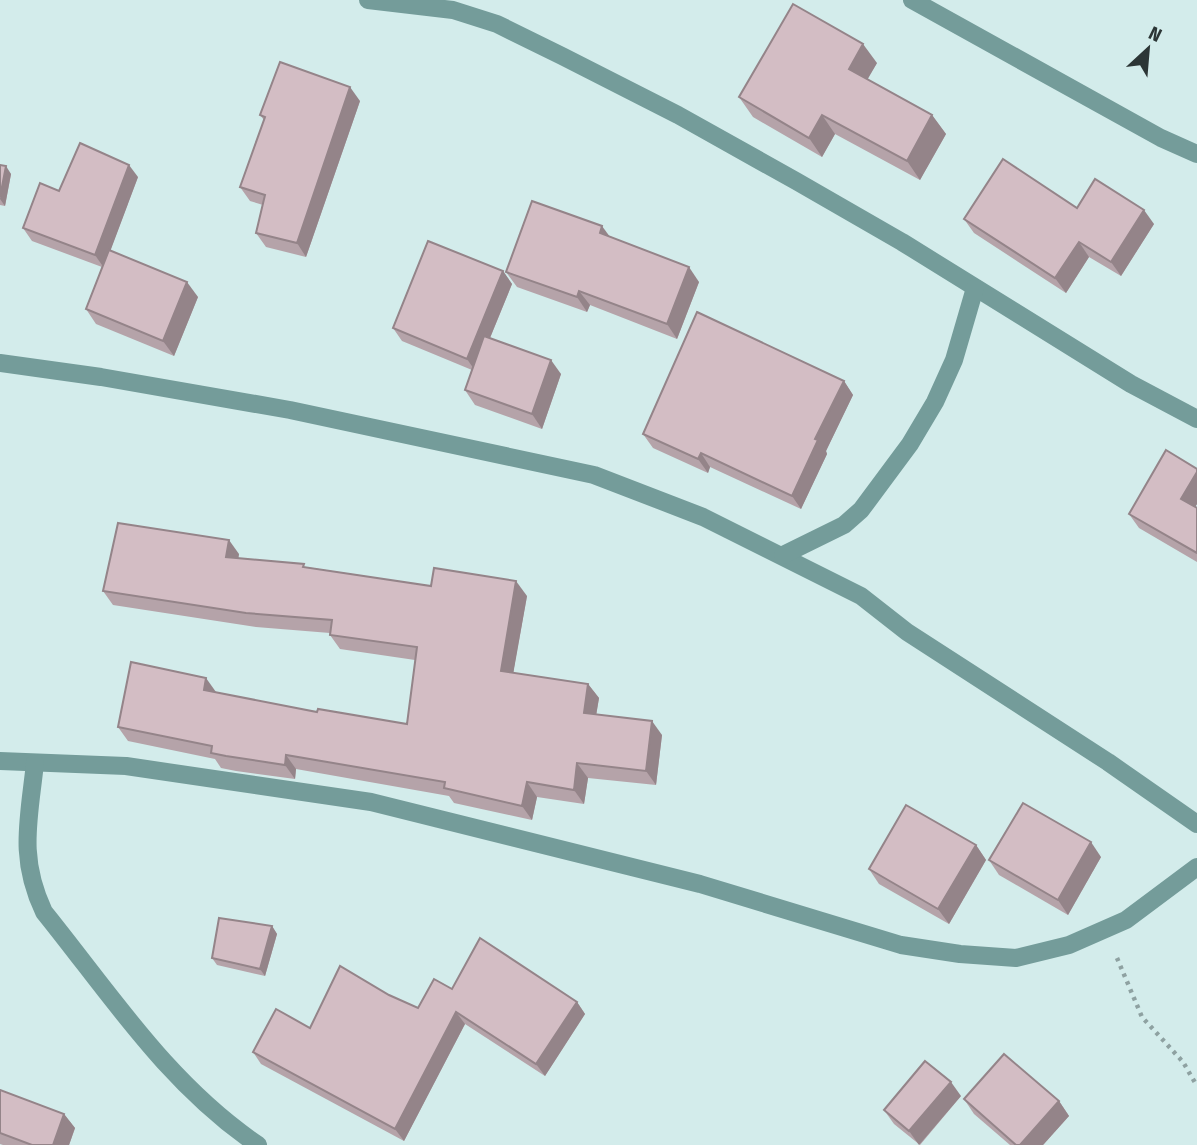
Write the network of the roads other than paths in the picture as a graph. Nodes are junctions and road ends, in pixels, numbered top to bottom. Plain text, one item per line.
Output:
1 (368, 0) edge
2 (912, 0) edge
3 (1197, 154) edge
4 (975, 288) junction
5 (0, 363) edge
6 (1197, 419) edge
7 (783, 555) junction
8 (0, 761) edge
9 (35, 763) junction
10 (1197, 824) edge
11 (1197, 867) edge
12 (258, 1145) edge

1 - 4 street
2 - 3 street
4 - 6 street
4 - 7 street
5 - 7 street
7 - 10 street
8 - 9 street
9 - 11 street
9 - 12 street

